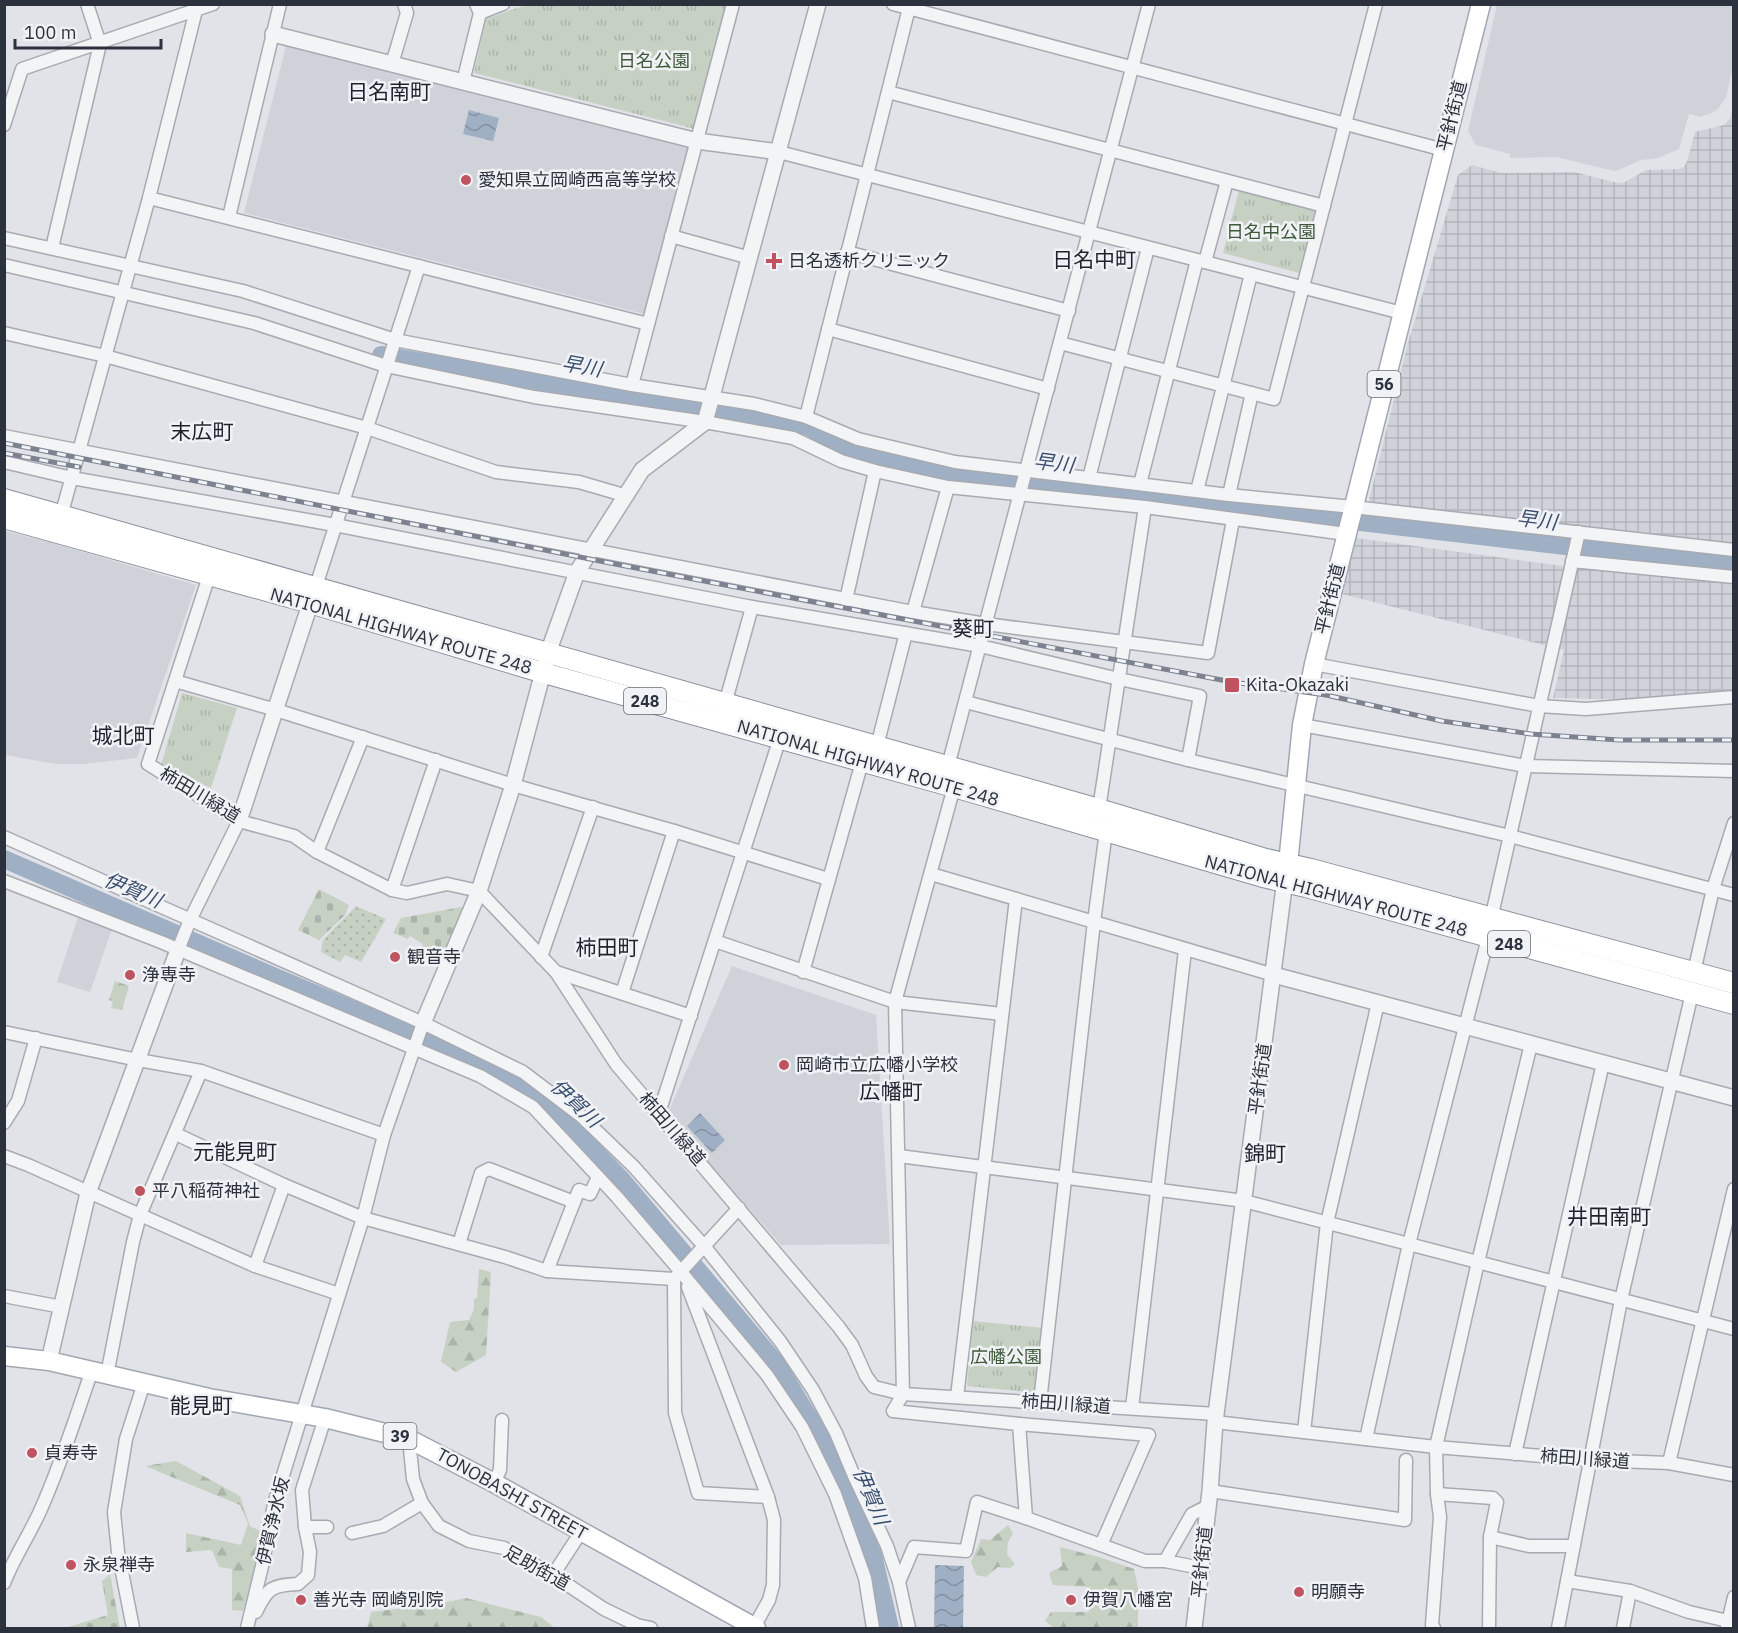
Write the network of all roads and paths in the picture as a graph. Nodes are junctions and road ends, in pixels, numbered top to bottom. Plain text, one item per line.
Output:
1 (87, 4) edge
2 (213, 4) edge
3 (280, 4) edge
4 (404, 4) edge
5 (503, 4) edge
6 (733, 4) edge
7 (818, 4) edge
8 (893, 4) edge
9 (1149, 4) edge
10 (1376, 4) edge
11 (1481, 4) edge
12 (909, 7) edge
13 (478, 9) edge
14 (196, 10) junction
15 (273, 34) junction
16 (100, 44) junction
17 (392, 64) junction
18 (1132, 68) junction
19 (463, 82) junction
20 (888, 92) junction
21 (1346, 124) junction
22 (4, 125) edge
23 (697, 141) junction
24 (1444, 150) junction
25 (1111, 151) junction
26 (779, 152) junction
27 (867, 175) junction
28 (1227, 181) junction
29 (149, 198) junction
30 (1324, 206) junction
31 (229, 217) junction
32 (1089, 232) junction
33 (672, 236) junction
34 (4, 237) edge
35 (52, 248) junction
36 (1148, 248) junction
37 (847, 252) junction
38 (750, 258) junction
39 (1201, 261) junction
40 (4, 265) edge
41 (130, 266) junction
42 (418, 266) junction
43 (1251, 274) junction
44 (1303, 288) junction
45 (122, 292) junction
46 (1069, 311) junction
47 (1402, 313) junction
48 (648, 324) junction
49 (828, 329) junction
50 (4, 333) edge
51 (395, 340) junction
52 (1060, 343) junction
53 (105, 356) junction
54 (1120, 359) junction
55 (386, 366) junction
56 (1169, 372) junction
57 (632, 385) junction
58 (1224, 386) junction
59 (1048, 389) junction
60 (1252, 393) junction
61 (712, 398) junction
62 (806, 417) junction
63 (705, 422) junction
64 (366, 428) junction
65 (4, 436) edge
66 (79, 452) junction
67 (4, 462) edge
68 (1027, 470) junction
69 (875, 471) junction
70 (72, 478) junction
71 (1089, 478) junction
72 (1140, 484) junction
73 (948, 487) junction
74 (1197, 491) junction
75 (627, 495) junction
76 (1020, 495) junction
77 (1228, 495) junction
78 (4, 499) edge
79 (343, 501) junction
80 (1145, 507) junction
81 (1353, 507) junction
82 (61, 516) junction
83 (4, 518) edge
84 (1233, 520) junction
85 (335, 525) junction
86 (1579, 532) junction
87 (1346, 534) junction
88 (1734, 550) edge
89 (592, 551) junction
90 (1572, 561) junction
91 (577, 572) junction
92 (209, 576) junction
93 (1734, 577) edge
94 (313, 595) junction
95 (846, 600) junction
96 (752, 607) junction
97 (913, 612) junction
98 (986, 624) junction
99 (906, 633) junction
100 (1125, 642) junction
101 (981, 646) junction
102 (548, 653) junction
103 (1314, 664) junction
104 (544, 673) junction
105 (1119, 679) junction
106 (175, 681) junction
107 (1734, 698) edge
108 (966, 702) junction
109 (725, 704) junction
110 (1539, 706) junction
111 (276, 710) junction
112 (1302, 725) junction
113 (363, 737) junction
114 (780, 738) junction
115 (1110, 740) junction
116 (878, 746) junction
117 (436, 760) junction
118 (1188, 760) junction
119 (862, 762) junction
120 (948, 766) junction
121 (1526, 766) junction
122 (1734, 771) edge
123 (513, 785) junction
124 (1296, 785) junction
125 (954, 787) junction
126 (593, 807) junction
127 (1099, 809) junction
128 (240, 821) junction
129 (1734, 823) edge
130 (674, 831) junction
131 (1106, 831) junction
132 (1510, 836) junction
133 (4, 837) edge
134 (316, 852) junction
135 (744, 853) junction
136 (1286, 873) junction
137 (931, 874) junction
138 (828, 879) junction
139 (4, 881) edge
140 (1713, 889) junction
141 (392, 890) junction
142 (479, 891) junction
143 (1734, 895) edge
144 (1016, 899) junction
145 (1094, 922) junction
146 (189, 923) junction
147 (1489, 928) junction
148 (715, 941) junction
149 (178, 950) junction
150 (1185, 950) junction
151 (541, 957) junction
152 (556, 972) junction
153 (803, 972) junction
154 (1694, 972) junction
155 (1274, 975) junction
156 (1734, 983) edge
157 (622, 993) junction
158 (1692, 993) junction
159 (895, 1002) junction
160 (1378, 1003) junction
161 (1734, 1004) edge
162 (1002, 1014) junction
163 (690, 1016) junction
164 (423, 1023) junction
165 (1465, 1026) junction
166 (4, 1032) edge
167 (36, 1038) junction
168 (1531, 1044) junction
169 (413, 1048) junction
170 (138, 1060) junction
171 (1603, 1063) junction
172 (201, 1071) junction
173 (1673, 1082) junction
174 (1734, 1098) edge
175 (659, 1113) junction
176 (4, 1123) edge
177 (176, 1134) junction
178 (384, 1135) junction
179 (4, 1156) edge
180 (899, 1156) junction
181 (984, 1167) junction
182 (598, 1177) junction
183 (1065, 1178) junction
184 (284, 1185) junction
185 (1157, 1190) junction
186 (1734, 1190) edge
187 (88, 1193) junction
188 (1244, 1201) junction
189 (574, 1202) junction
190 (739, 1208) junction
191 (140, 1215) junction
192 (363, 1218) junction
193 (1327, 1223) junction
194 (459, 1244) junction
195 (1409, 1244) junction
196 (704, 1246) junction
197 (1478, 1262) junction
198 (255, 1266) junction
199 (547, 1271) junction
200 (680, 1276) junction
201 (1554, 1282) junction
202 (339, 1294) junction
203 (4, 1296) edge
204 (1621, 1300) junction
205 (62, 1307) junction
206 (1703, 1321) junction
207 (1734, 1329) edge
208 (4, 1356) edge
209 (49, 1361) junction
210 (99, 1372) junction
211 (144, 1383) junction
212 (903, 1394) junction
213 (957, 1397) junction
214 (1040, 1402) junction
215 (1132, 1408) junction
216 (302, 1414) junction
217 (325, 1418) junction
218 (1216, 1418) junction
219 (502, 1420) dead end
220 (1019, 1424) junction
221 (1304, 1432) junction
222 (409, 1438) junction
223 (1366, 1439) junction
224 (1436, 1447) junction
225 (1515, 1454) junction
226 (1406, 1460) dead end
227 (1590, 1460) junction
228 (1669, 1463) junction
229 (1734, 1475) edge
230 (494, 1483) junction
231 (1437, 1494) junction
232 (768, 1497) junction
233 (1209, 1498) junction
234 (422, 1503) junction
235 (1026, 1518) junction
236 (305, 1527) junction
237 (327, 1527) dead end
238 (581, 1532) junction
239 (352, 1533) dead end
240 (1490, 1537) junction
241 (1101, 1545) junction
242 (1574, 1546) junction
243 (1165, 1561) junction
244 (1201, 1568) junction
245 (553, 1575) junction
246 (1567, 1581) junction
247 (899, 1582) junction
248 (4, 1583) edge
249 (1630, 1591) junction
250 (1733, 1604) edge
251 (256, 1612) dead end
252 (1728, 1625) edge
253 (755, 1628) edge
254 (133, 1629) edge
255 (247, 1629) edge
256 (651, 1629) edge
257 (873, 1629) edge
258 (909, 1629) edge
259 (1194, 1629) edge
260 (1434, 1629) edge
261 (1489, 1629) edge
262 (1558, 1629) edge
263 (1623, 1629) edge

1 - 16 street
2 - 14 street
3 - 15 street
4 - 17 street
5 - 13 street
6 - 23 street
7 - 26 street
8 - 12 street
9 - 18 street
10 - 21 street
11 - 24 main road, 平針街道 / 56
12 - 18 street
12 - 20 street
13 - 19 street
14 - 16 street
14 - 29 street
15 - 17 street
15 - 31 street
16 - 22 street
16 - 35 street
17 - 19 street
18 - 21 street
18 - 25 street
19 - 23 street
20 - 25 street
20 - 27 street
21 - 24 street
21 - 30 street
23 - 26 street
23 - 33 street
24 - 47 main road, 平針街道 / 56
25 - 28 street
25 - 32 street
26 - 27 street
26 - 38 street
27 - 32 street
27 - 37 street
28 - 30 street
28 - 39 street
29 - 31 street
29 - 41 street
30 - 44 street
31 - 42 street
32 - 36 street
32 - 46 street
33 - 38 street
33 - 48 street
34 - 35 street
35 - 41 street
36 - 39 street
36 - 54 street
37 - 46 street
37 - 49 street
38 - 61 street
39 - 43 street
39 - 56 street
40 - 45 street
41 - 45 street
41 - 51 street
42 - 48 street
42 - 51 street
43 - 44 street
43 - 58 street
44 - 47 street
44 - 60 street
45 - 53 street
45 - 55 street
46 - 52 street
47 - 81 main road, 平針街道 / 56
48 - 57 street
49 - 59 street
49 - 62 street
50 - 53 street
51 - 55 street
51 - 57 street
52 - 54 street
52 - 59 street
53 - 64 street
53 - 66 street
54 - 56 street
54 - 71 street
55 - 63 street
55 - 64 street
56 - 58 street
56 - 72 street
57 - 61 street
58 - 60 street
58 - 74 street
59 - 68 street
60 - 77 street
61 - 62 street
61 - 63 street
62 - 68 street
63 - 69 street
63 - 75 street
64 - 75 street
64 - 79 street
65 - 66 street
66 - 70 street
66 - 79 street
67 - 70 street
68 - 71 street
68 - 76 street
69 - 73 street
69 - 95 street
70 - 82 street
70 - 85 street
71 - 72 street
72 - 74 street
73 - 76 street
73 - 97 street
74 - 77 street
75 - 89 street
76 - 80 street
76 - 98 street
77 - 81 street
78 - 82 highway, NATIONAL HIGHWAY ROUTE 248 / 248
79 - 85 street
79 - 89 street
80 - 84 street
80 - 100 street
81 - 86 street
81 - 87 main road, 56
82 - 94 highway, NATIONAL HIGHWAY ROUTE 248 / 248
83 - 92 highway, NATIONAL HIGHWAY ROUTE 248 / 248
84 - 87 street
84 - 100 street
85 - 91 street
85 - 94 street
86 - 88 street
86 - 90 street
87 - 103 main road, 平針街道 / 56
89 - 91 street
89 - 95 street
90 - 93 street
90 - 110 street
91 - 96 street
91 - 102 street
92 - 94 highway, NATIONAL HIGHWAY ROUTE 248 / 248
92 - 106 street
94 - 102 highway, NATIONAL HIGHWAY ROUTE 248 / 248
94 - 104 highway, NATIONAL HIGHWAY ROUTE 248 / 248
94 - 111 street
95 - 97 street
96 - 99 street
96 - 109 street
97 - 98 street
98 - 100 street
98 - 101 street
99 - 101 street
99 - 116 street
100 - 105 street
101 - 105 street
101 - 108 street
102 - 104 street
102 - 109 highway, NATIONAL HIGHWAY ROUTE 248 / 248
103 - 110 street
103 - 112 main road, 平針街道 / 56
104 - 114 highway, NATIONAL HIGHWAY ROUTE 248 / 248
104 - 123 street
105 - 115 street
105 - 118 street
106 - 111 street
106 - 128 street, 柿田川緑道
107 - 110 street
108 - 115 street
108 - 120 street
109 - 116 highway, NATIONAL HIGHWAY ROUTE 248 / 248
110 - 121 street
111 - 113 street
111 - 128 street
112 - 121 street
112 - 124 main road, 平針街道 / 56
113 - 117 street
113 - 134 street
114 - 119 highway, NATIONAL HIGHWAY ROUTE 248 / 248
114 - 135 street
115 - 118 street
115 - 127 street
116 - 120 highway, NATIONAL HIGHWAY ROUTE 248 / 248
117 - 123 street
117 - 141 street
118 - 124 street
119 - 125 highway, NATIONAL HIGHWAY ROUTE 248 / 248
119 - 138 street
120 - 127 highway, NATIONAL HIGHWAY ROUTE 248 / 248
121 - 122 street
121 - 132 street
123 - 126 street
123 - 142 street
124 - 132 street
124 - 136 main road, 平針街道 / 56
125 - 131 highway, NATIONAL HIGHWAY ROUTE 248 / 248
125 - 137 street
126 - 130 street
126 - 151 street
127 - 136 highway, NATIONAL HIGHWAY ROUTE 248 / 248
128 - 134 street, 柿田川緑道
128 - 146 street
129 - 140 street
130 - 135 street
130 - 157 street
131 - 136 highway, NATIONAL HIGHWAY ROUTE 248 / 248
131 - 145 street
132 - 140 street
132 - 147 street
133 - 146 street
134 - 141 street, 柿田川緑道
135 - 138 street
135 - 148 street
136 - 147 highway, NATIONAL HIGHWAY ROUTE 248 / 248
136 - 155 street, 平針街道
137 - 144 street
137 - 159 street
138 - 153 street
139 - 149 street
140 - 143 street
140 - 154 street
141 - 142 street, 柿田川緑道
142 - 151 street, 柿田川緑道
142 - 164 street
144 - 145 street
144 - 162 street
145 - 150 street
145 - 183 street
146 - 149 street
146 - 164 street
147 - 154 highway, NATIONAL HIGHWAY ROUTE 248 / 248
147 - 158 highway, NATIONAL HIGHWAY ROUTE 248 / 248
147 - 165 street
148 - 153 street
148 - 163 street
149 - 169 street
149 - 170 street
150 - 155 street
150 - 185 street
151 - 152 street, 柿田川緑道
152 - 157 street
152 - 175 street, 柿田川緑道
153 - 159 street
154 - 156 highway, NATIONAL HIGHWAY ROUTE 248 / 248
155 - 160 street
155 - 188 street, 平針街道
157 - 163 street
158 - 161 highway, NATIONAL HIGHWAY ROUTE 248 / 248
158 - 173 street
159 - 162 street
159 - 180 street
160 - 165 street
160 - 193 street
162 - 181 street
163 - 175 street
164 - 169 street, 伊賀浄水坂
164 - 196 street
165 - 168 street
165 - 195 street
166 - 167 street
167 - 170 street
167 - 176 street
168 - 171 street
168 - 197 street
169 - 178 street, 伊賀浄水坂
169 - 182 street
170 - 172 street
170 - 187 street
171 - 173 street
171 - 201 street
172 - 177 street
172 - 178 street
173 - 174 street
173 - 204 street
175 - 190 street, 柿田川緑道
177 - 184 street
177 - 191 street
178 - 192 street, 伊賀浄水坂
179 - 187 street
180 - 181 street
180 - 212 street
181 - 183 street
181 - 213 street
182 - 189 street
182 - 200 street
183 - 185 street
183 - 214 street
184 - 192 street
184 - 198 street
185 - 188 street
185 - 215 street
186 - 206 street
187 - 191 street
187 - 205 street
188 - 193 street
188 - 218 street, 平針街道
189 - 194 street
189 - 199 street
190 - 196 street
190 - 212 street, 柿田川緑道
191 - 198 street
191 - 210 street
192 - 194 street
192 - 202 street, 伊賀浄水坂
193 - 195 street
193 - 221 street
194 - 199 street
195 - 197 street
195 - 223 street
196 - 200 street
196 - 247 street
197 - 201 street
197 - 224 street
198 - 202 street
199 - 200 street
200 - 232 street
200 - 232 street
200 - 257 street
201 - 204 street
201 - 225 street
202 - 216 street, 伊賀浄水坂
203 - 205 street
204 - 206 street
204 - 227 street
205 - 209 street
206 - 207 street
206 - 228 street
208 - 209 main road, TONOBASHI STREET / 39
209 - 210 main road, TONOBASHI STREET / 39
210 - 211 main road, TONOBASHI STREET / 39
210 - 248 street
211 - 216 main road, TONOBASHI STREET / 39
211 - 254 street
212 - 213 street, 柿田川緑道
212 - 220 street
213 - 214 street, 柿田川緑道
214 - 215 street, 柿田川緑道
215 - 218 street, 柿田川緑道
216 - 217 main road, TONOBASHI STREET / 39
216 - 255 street, 伊賀浄水坂
217 - 222 main road, TONOBASHI STREET / 39
217 - 236 street
218 - 221 street, 柿田川緑道
218 - 233 street, 平針街道
219 - 230 street
220 - 235 street
220 - 241 street
221 - 223 street, 柿田川緑道
222 - 230 main road, TONOBASHI STREET / 39
222 - 234 street, 足助街道
223 - 224 street, 柿田川緑道
224 - 225 street, 柿田川緑道
224 - 231 street
225 - 227 street, 柿田川緑道
226 - 233 street
227 - 228 street, 柿田川緑道
227 - 242 street
228 - 229 street, 柿田川緑道
230 - 238 main road, TONOBASHI STREET / 39
231 - 240 street
231 - 260 street
232 - 253 street
233 - 243 street
233 - 244 street, 平針街道
234 - 239 street
234 - 245 street, 足助街道
235 - 241 street
235 - 247 street
236 - 237 street
236 - 251 street
238 - 245 street
238 - 253 main road, TONOBASHI STREET / 39
240 - 242 street
240 - 261 street
241 - 243 street
242 - 246 street
243 - 244 street
244 - 259 street, 平針街道
245 - 256 street, 足助街道
246 - 249 street
246 - 262 street
247 - 258 street
249 - 252 street
249 - 263 street
250 - 252 street

